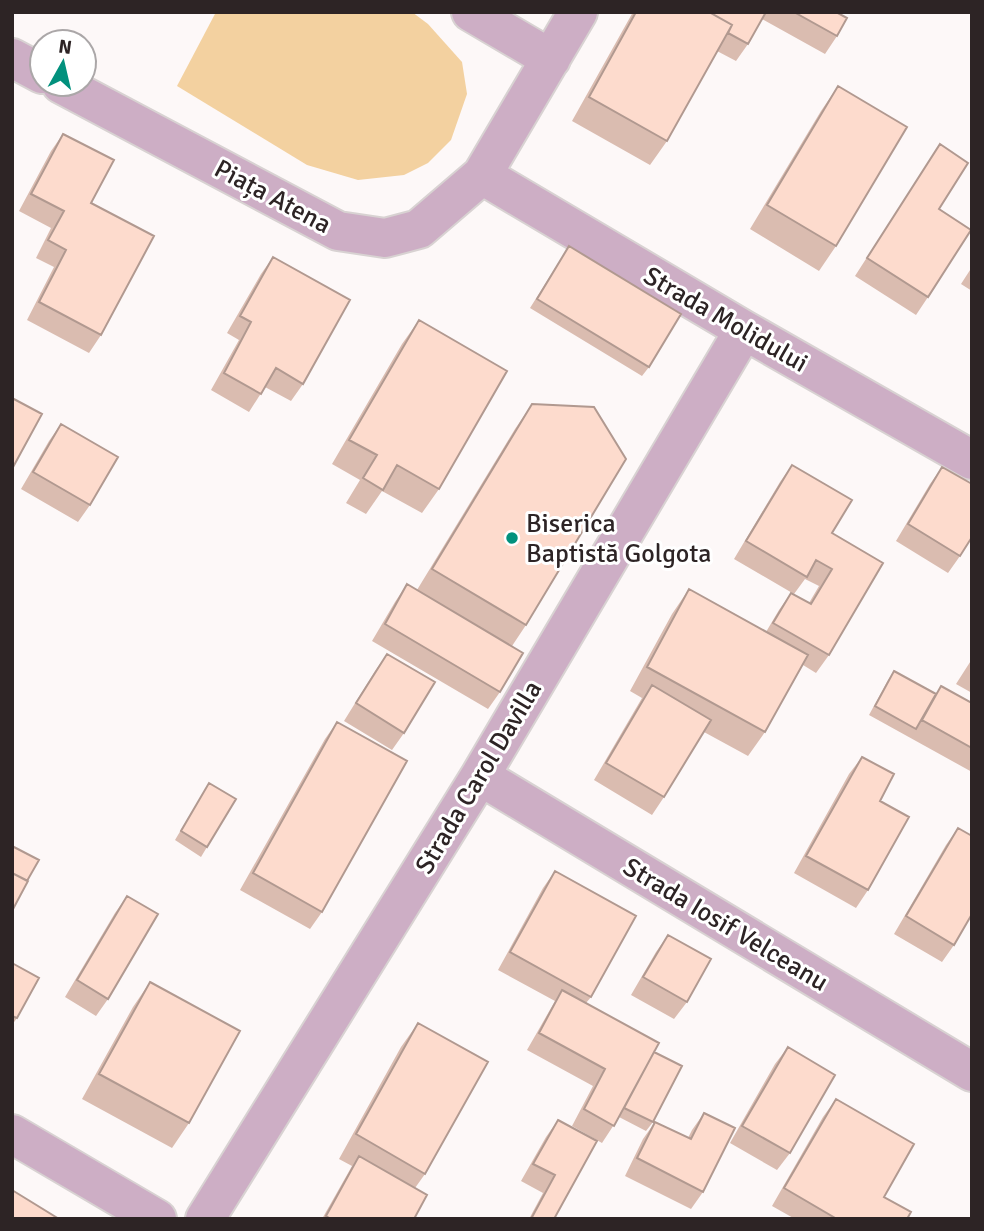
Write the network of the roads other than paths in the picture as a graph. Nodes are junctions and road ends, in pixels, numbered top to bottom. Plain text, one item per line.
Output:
1 (471, 12) edge
2 (578, 12) edge
3 (12, 58) edge
4 (551, 60) junction
5 (28, 67) edge
6 (87, 98) edge
7 (482, 175) junction
8 (744, 330) junction
9 (972, 460) edge
10 (480, 776) junction
11 (972, 1072) edge
12 (12, 1134) edge
13 (157, 1219) edge
14 (205, 1219) edge

1 - 4 street
2 - 4 street
3 - 5 street
4 - 7 street
6 - 7 street, Piața Atena
7 - 8 street, Strada Molidului
8 - 9 street, Strada Molidului
8 - 10 street, Strada Carol Davilla
10 - 11 street, Strada Iosif Velceanu
10 - 14 street, Strada Carol Davilla
12 - 13 street

